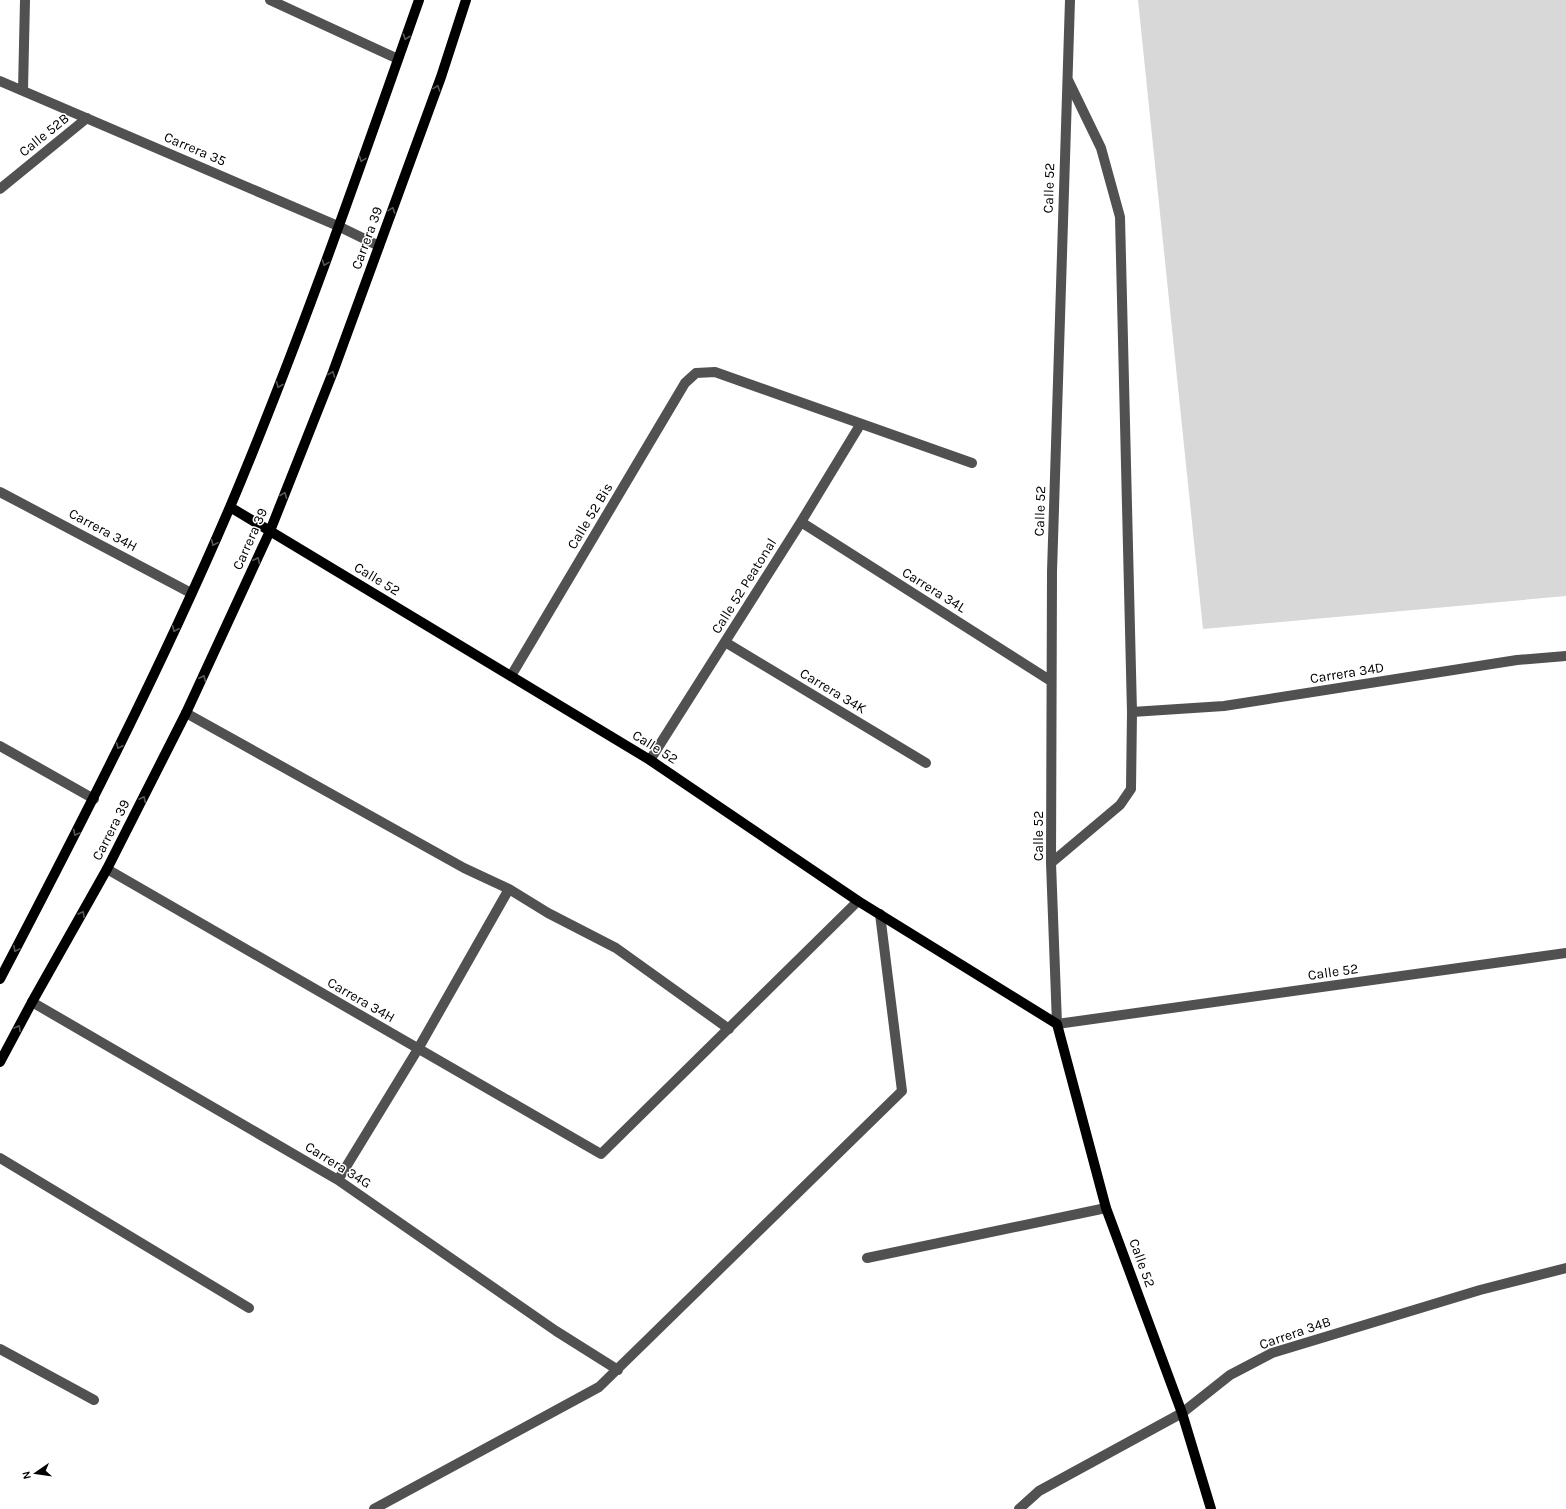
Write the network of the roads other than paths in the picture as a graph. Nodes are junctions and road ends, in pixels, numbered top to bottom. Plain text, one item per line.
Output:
1 (24, 0) edge
2 (270, 0) edge
3 (419, 0) edge
4 (466, 0) edge
5 (1070, 0) edge
6 (398, 59) junction
7 (1067, 78) junction
8 (0, 81) edge
9 (23, 90) junction
10 (87, 118) junction
11 (0, 189) edge
12 (338, 226) junction
13 (379, 246) junction
14 (860, 425) junction
15 (972, 463) dead end
16 (0, 492) edge
17 (230, 507) junction
18 (801, 522) junction
19 (270, 531) junction
20 (191, 593) junction
21 (725, 642) junction
22 (1566, 656) edge
23 (511, 676) junction
24 (1051, 681) junction
25 (1132, 712) junction
26 (186, 713) junction
27 (0, 746) edge
28 (650, 760) junction
29 (926, 763) dead end
30 (94, 799) junction
31 (1052, 863) junction
32 (107, 869) junction
33 (509, 889) junction
34 (858, 901) junction
35 (880, 914) junction
36 (1566, 953) edge
37 (0, 979) edge
38 (32, 1002) junction
39 (1056, 1024) junction
40 (729, 1029) junction
41 (418, 1049) junction
42 (0, 1062) edge
43 (0, 1158) edge
44 (338, 1180) junction
45 (1106, 1208) junction
46 (867, 1258) dead end
47 (1566, 1268) edge
48 (249, 1308) dead end
49 (0, 1348) edge
50 (618, 1370) junction
51 (94, 1400) dead end
52 (1182, 1413) junction
53 (374, 1509) edge
54 (1019, 1509) edge
55 (1211, 1509) edge

1 - 9 street
2 - 6 street
3 -> 6 main road, Carrera 39
13 -> 4 main road, Carrera 39
5 - 7 street, Calle 52
6 -> 12 main road, Carrera 39
7 - 24 street, Calle 52
7 - 25 street
8 - 9 street, Carrera 35
9 - 10 street, Carrera 35
10 - 11 street, Calle 52B
10 - 12 street, Carrera 35
12 - 13 street, Carrera 35
12 -> 17 main road, Carrera 39
19 -> 13 main road, Carrera 39
14 - 15 street
14 - 18 street, Calle 52 Peatonal
14 - 23 street, Calle 52 Bis
16 - 20 street, Carrera 34H
17 - 19 main road, Calle 52
17 -> 20 main road, Carrera 39
18 - 21 street, Calle 52 Peatonal
18 - 24 street, Carrera 34L
19 - 23 main road, Calle 52
26 -> 19 main road, Carrera 39
20 -> 30 main road, Carrera 39
21 - 28 street, Calle 52 Peatonal
21 - 29 street, Carrera 34K
22 - 25 street, Carrera 34D
23 - 28 main road, Calle 52
24 - 31 street, Calle 52
25 - 31 street
32 -> 26 main road, Carrera 39
26 - 33 street
27 - 30 street
28 - 34 main road, Calle 52
30 -> 37 main road, Carrera 39
31 - 39 street, Calle 52
38 -> 32 main road, Carrera 39
32 - 41 street, Carrera 34H
33 - 40 street
33 - 41 street
34 - 35 main road, Calle 52
34 - 40 street
35 - 39 main road, Calle 52
35 - 50 street
36 - 39 street, Calle 52
42 -> 38 main road, Carrera 39
38 - 44 street, Carrera 34G
39 - 45 main road, Calle 52
40 - 41 street, Carrera 34H
41 - 44 street
43 - 48 street
44 - 50 street, Carrera 34G
45 - 46 street
45 - 52 main road, Calle 52
47 - 52 street, Carrera 34B
49 - 51 street
50 - 53 street
52 - 54 street, Carrera 34B
52 - 55 main road, Calle 52

